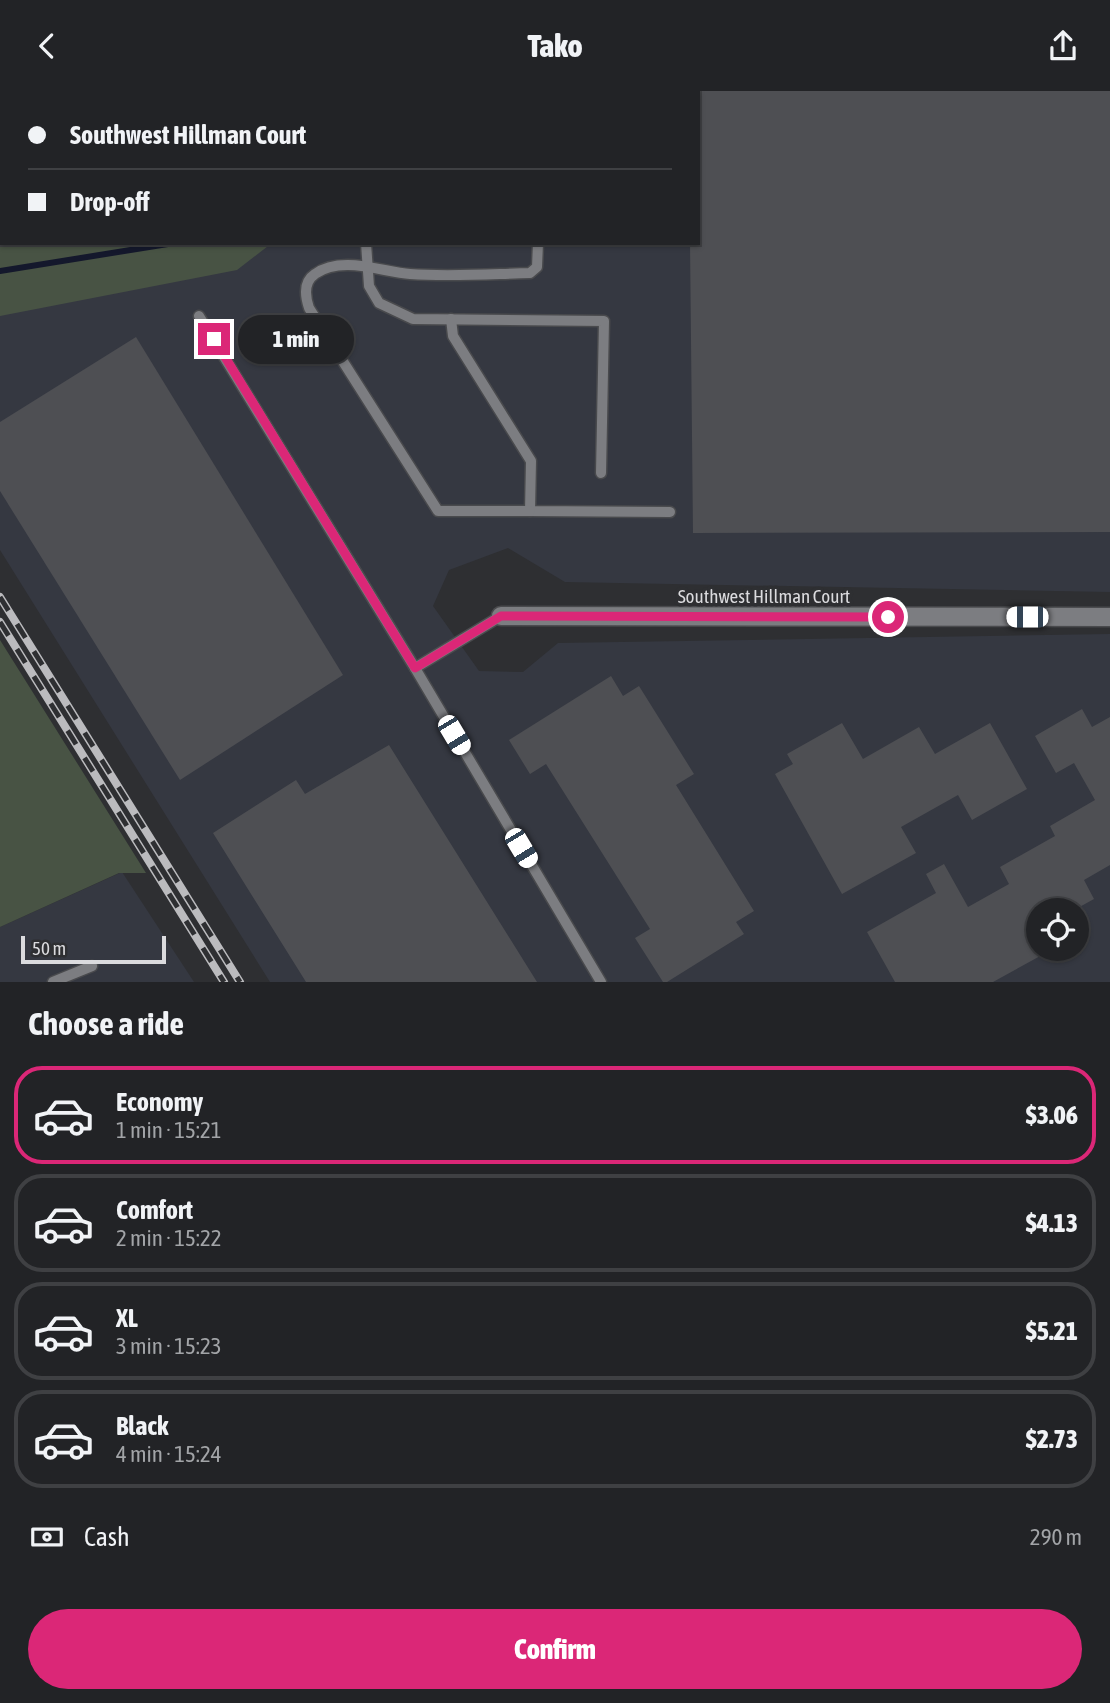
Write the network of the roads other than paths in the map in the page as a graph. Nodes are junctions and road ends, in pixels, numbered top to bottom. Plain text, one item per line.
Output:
1 (366, 245) edge
2 (538, 245) edge
3 (366, 266) junction
4 (199, 316) dead end
5 (450, 319) junction
6 (601, 473) dead end
7 (530, 511) junction
8 (670, 512) dead end
9 (501, 616) joint
10 (1110, 617) edge
11 (415, 668) junction
12 (92, 966) dead end
13 (53, 982) edge
14 (601, 982) edge

1 - 3 lane
2 - 3 lane
3 - 5 lane
3 - 7 lane
4 - 11 lane
5 - 6 lane
5 - 7 lane
7 - 8 lane
9 - 10 street, Southwest Hillman Court
9 - 11 lane
11 - 14 lane
12 - 13 lane

